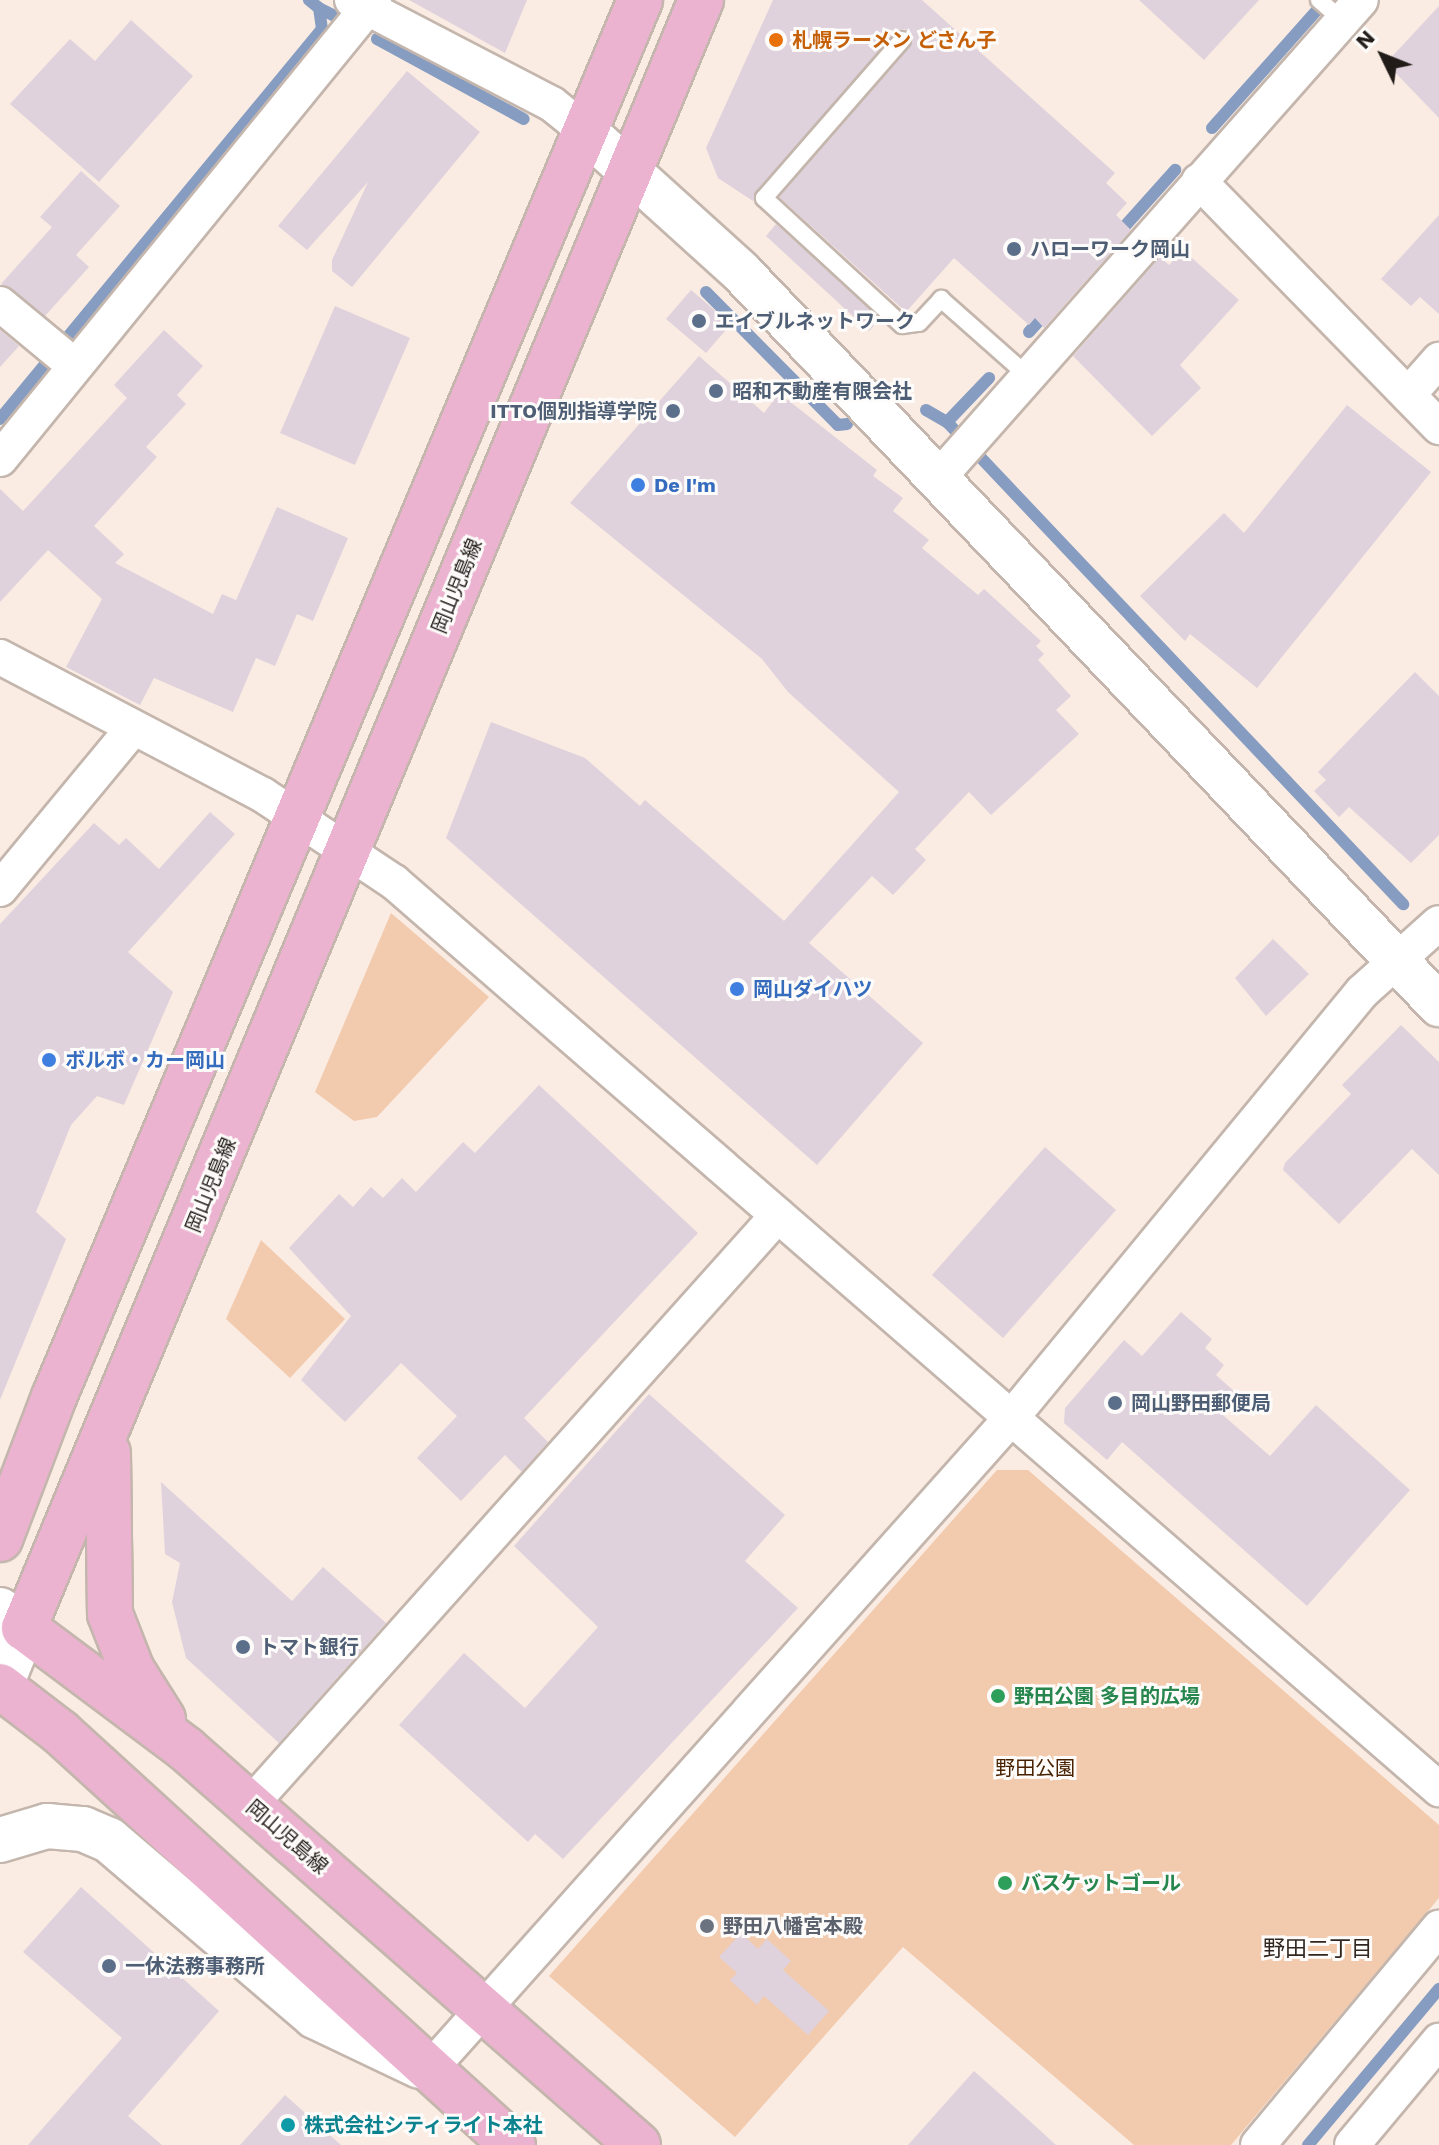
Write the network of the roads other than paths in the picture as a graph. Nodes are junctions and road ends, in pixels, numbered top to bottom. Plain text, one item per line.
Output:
1 (640, 0) edge
2 (701, 0) edge
3 (364, 4) edge
4 (1334, 6) edge
5 (902, 40) dead end
6 (584, 130) junction
7 (628, 169) junction
8 (1199, 181) junction
9 (0, 304) edge
10 (61, 355) junction
11 (1439, 360) edge
12 (1028, 376) junction
13 (1408, 395) junction
14 (1439, 427) edge
15 (959, 455) junction
16 (0, 459) edge
17 (0, 657) edge
18 (133, 728) junction
19 (296, 816) junction
20 (349, 851) junction
21 (0, 889) edge
22 (1439, 923) edge
23 (1396, 963) junction
24 (1439, 1005) edge
25 (778, 1215) junction
26 (54, 1397) junction
27 (1012, 1417) junction
28 (108, 1435) junction
29 (0, 1446) edge
30 (0, 1539) edge
31 (12, 1619) edge
32 (0, 1687) edge
33 (186, 1749) junction
34 (1439, 1789) edge
35 (251, 1804) junction
36 (0, 1840) edge
37 (1439, 1928) edge
38 (484, 2010) junction
39 (1439, 2041) edge
40 (429, 2070) junction
41 (1262, 2143) edge
42 (513, 2145) edge
43 (638, 2145) edge
44 (1352, 2145) edge

1 - 6 main road
2 - 7 main road, 岡山児島線
3 - 6 street
3 - 10 street
4 - 8 street
5 - 12 lane
6 - 7 street
6 - 19 main road
7 - 15 street
7 - 20 main road, 岡山児島線
8 - 12 street
8 - 13 street
9 - 10 street
10 - 16 street
11 - 13 street
12 - 15 street
13 - 14 street
15 - 23 street
17 - 18 street
18 - 19 street
18 - 21 street
19 - 20 street
19 - 26 main road
20 - 25 street
20 - 28 main road, 岡山児島線
22 - 23 street
23 - 24 street
23 - 27 street
25 - 27 street
25 - 35 street
26 - 29 main road
26 - 30 main road
27 - 34 street
27 - 38 street
28 - 31 main road, 岡山児島線
28 - 33 main road
31 - 32 main road
31 - 33 main road, 岡山児島線
32 - 40 main road
33 - 35 main road, 岡山児島線
35 - 38 main road, 岡山児島線
36 - 40 main road
37 - 41 street
38 - 40 street
38 - 43 main road, 岡山児島線
39 - 44 street
40 - 42 main road

